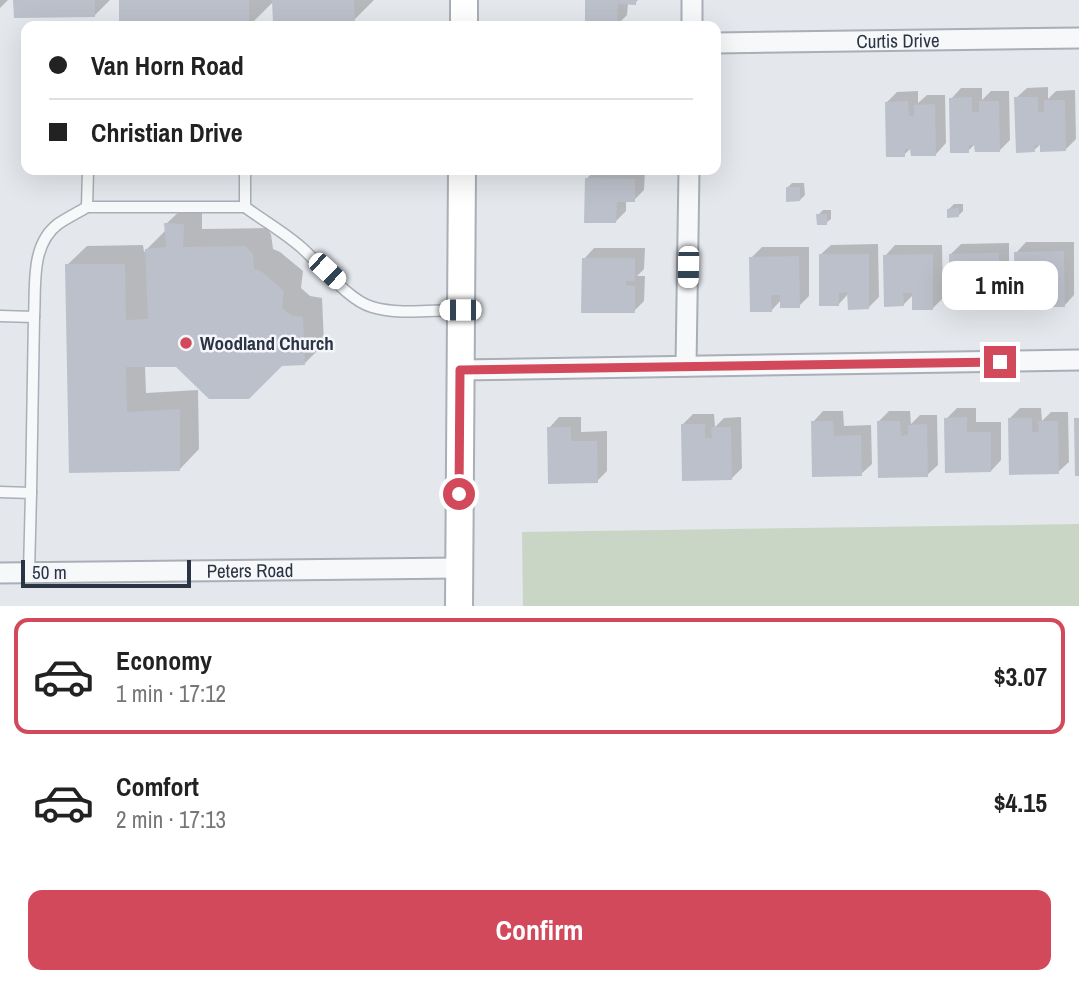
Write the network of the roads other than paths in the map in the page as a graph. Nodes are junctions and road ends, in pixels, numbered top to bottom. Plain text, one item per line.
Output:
1 (464, 0) edge
2 (692, 0) edge
3 (464, 21) edge
4 (692, 21) edge
5 (1079, 38) edge
6 (721, 43) edge
7 (88, 175) edge
8 (245, 175) edge
9 (462, 175) edge
10 (689, 175) edge
11 (87, 207) junction
12 (245, 207) junction
13 (460, 310) junction
14 (0, 316) edge
15 (34, 317) junction
16 (1079, 360) edge
17 (686, 366) junction
18 (460, 370) junction
19 (0, 492) edge
20 (31, 493) junction
21 (459, 568) junction
22 (0, 573) edge
23 (30, 573) junction
24 (458, 606) edge

1 - 3 main road
2 - 4 street
5 - 6 street, Curtis Drive
7 - 11 lane
8 - 12 lane
9 - 13 main road
10 - 17 street
11 - 12 lane
11 - 15 lane
12 - 13 lane
13 - 18 main road
14 - 15 lane
15 - 20 lane
16 - 17 street
17 - 18 street
18 - 21 main road
19 - 20 lane
20 - 23 lane
21 - 23 street, Peters Road
21 - 24 main road
22 - 23 street, Peters Road

